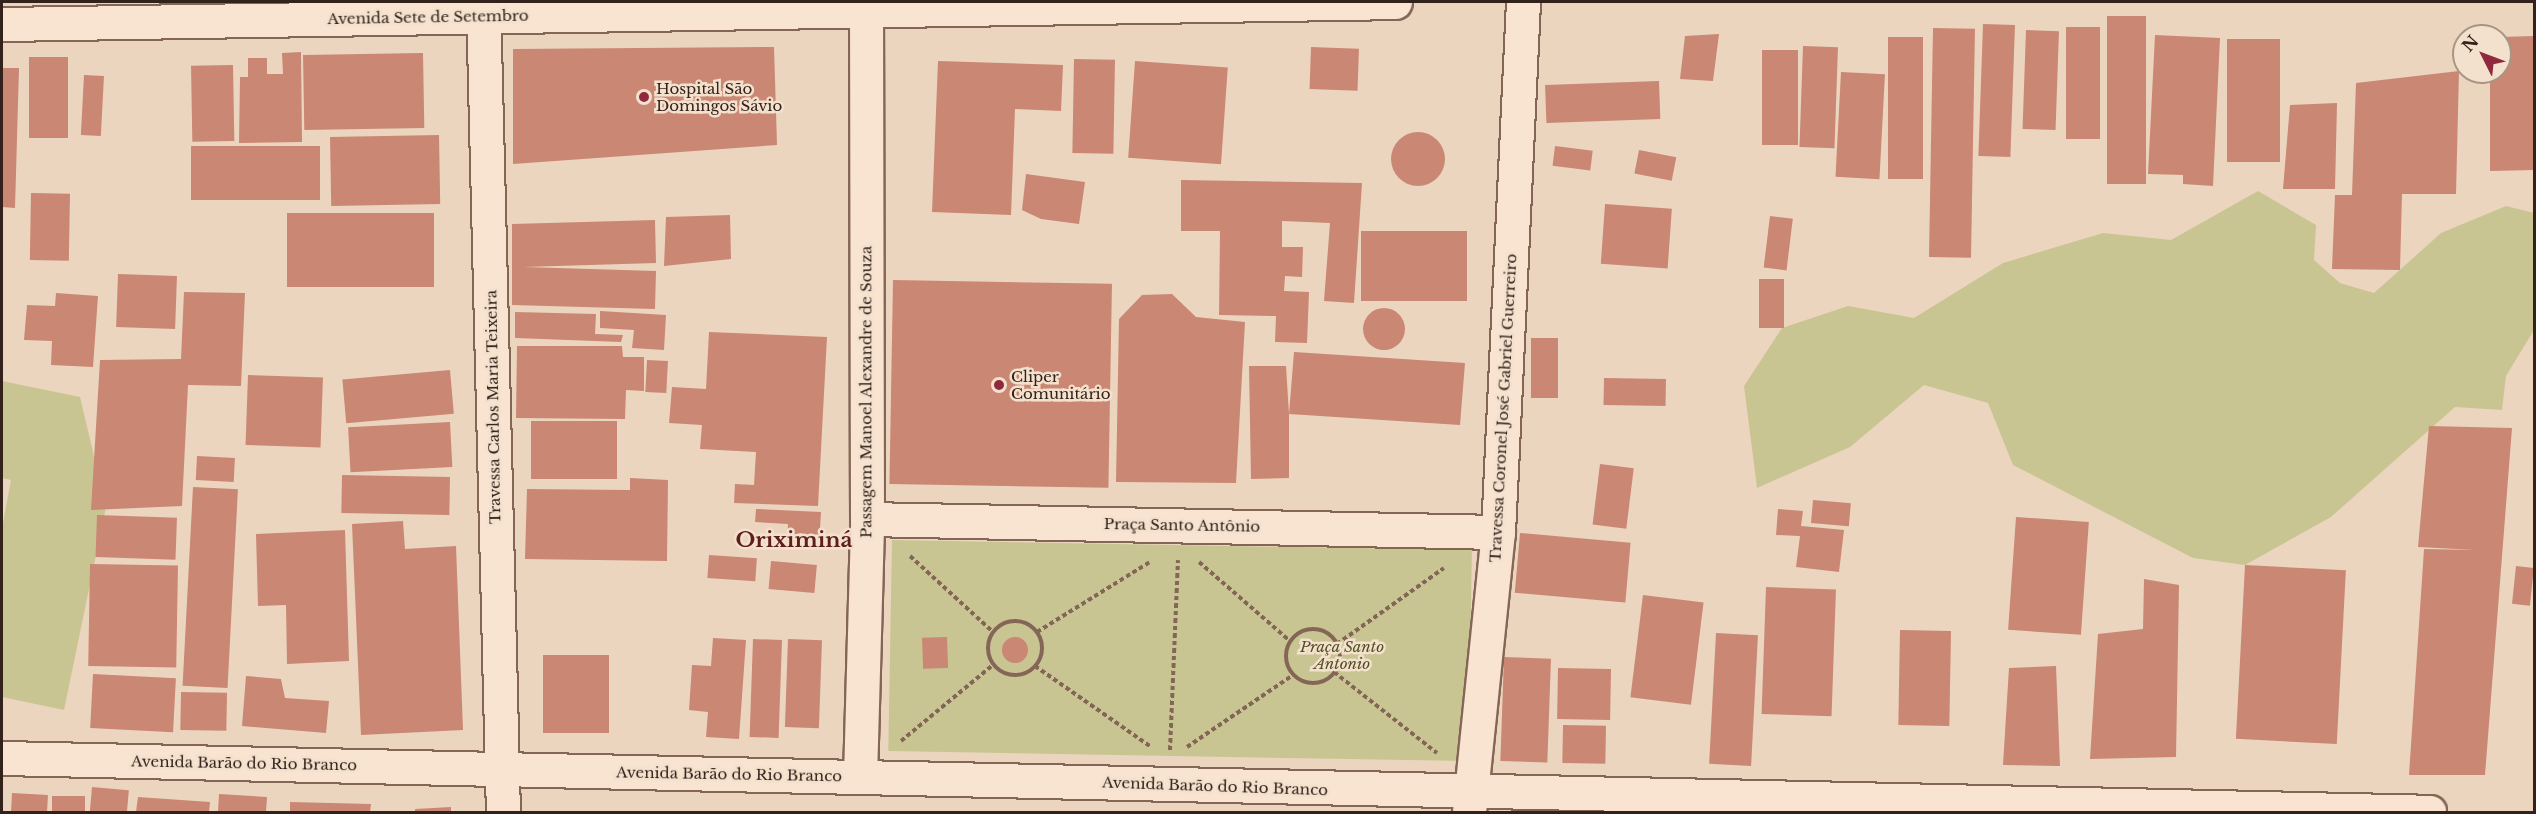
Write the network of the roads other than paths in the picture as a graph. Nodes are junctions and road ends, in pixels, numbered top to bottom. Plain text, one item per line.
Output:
1 (1395, 2) edge
2 (1523, 2) edge
3 (866, 8) junction
4 (484, 9) edge
5 (2, 24) edge
6 (867, 519) junction
7 (1498, 532) junction
8 (2, 758) edge
9 (502, 768) junction
10 (860, 777) junction
11 (1469, 803) edge
12 (503, 813) edge
13 (2429, 813) edge

1 - 3 street, Avenida Sete de Setembro
2 - 7 street, Travessa Coronel José Gabriel Guerreiro
3 - 4 street, Avenida Sete de Setembro
3 - 6 street, Passagem Manoel Alexandre de Souza
4 - 5 street, Avenida Sete de Setembro
4 - 9 street, Travessa Carlos Maria Teixeira
6 - 7 street, Praça Santo Antônio
6 - 10 street, Passagem Manoel Alexandre de Souza
7 - 11 street, Travessa Coronel José Gabriel Guerreiro
8 - 9 street, Avenida Barão do Rio Branco
9 - 10 street, Avenida Barão do Rio Branco
9 - 12 street, Travessa Carlos Maria Teixeira
10 - 11 street, Avenida Barão do Rio Branco
11 - 13 street, Avenida Barão do Rio Branco

